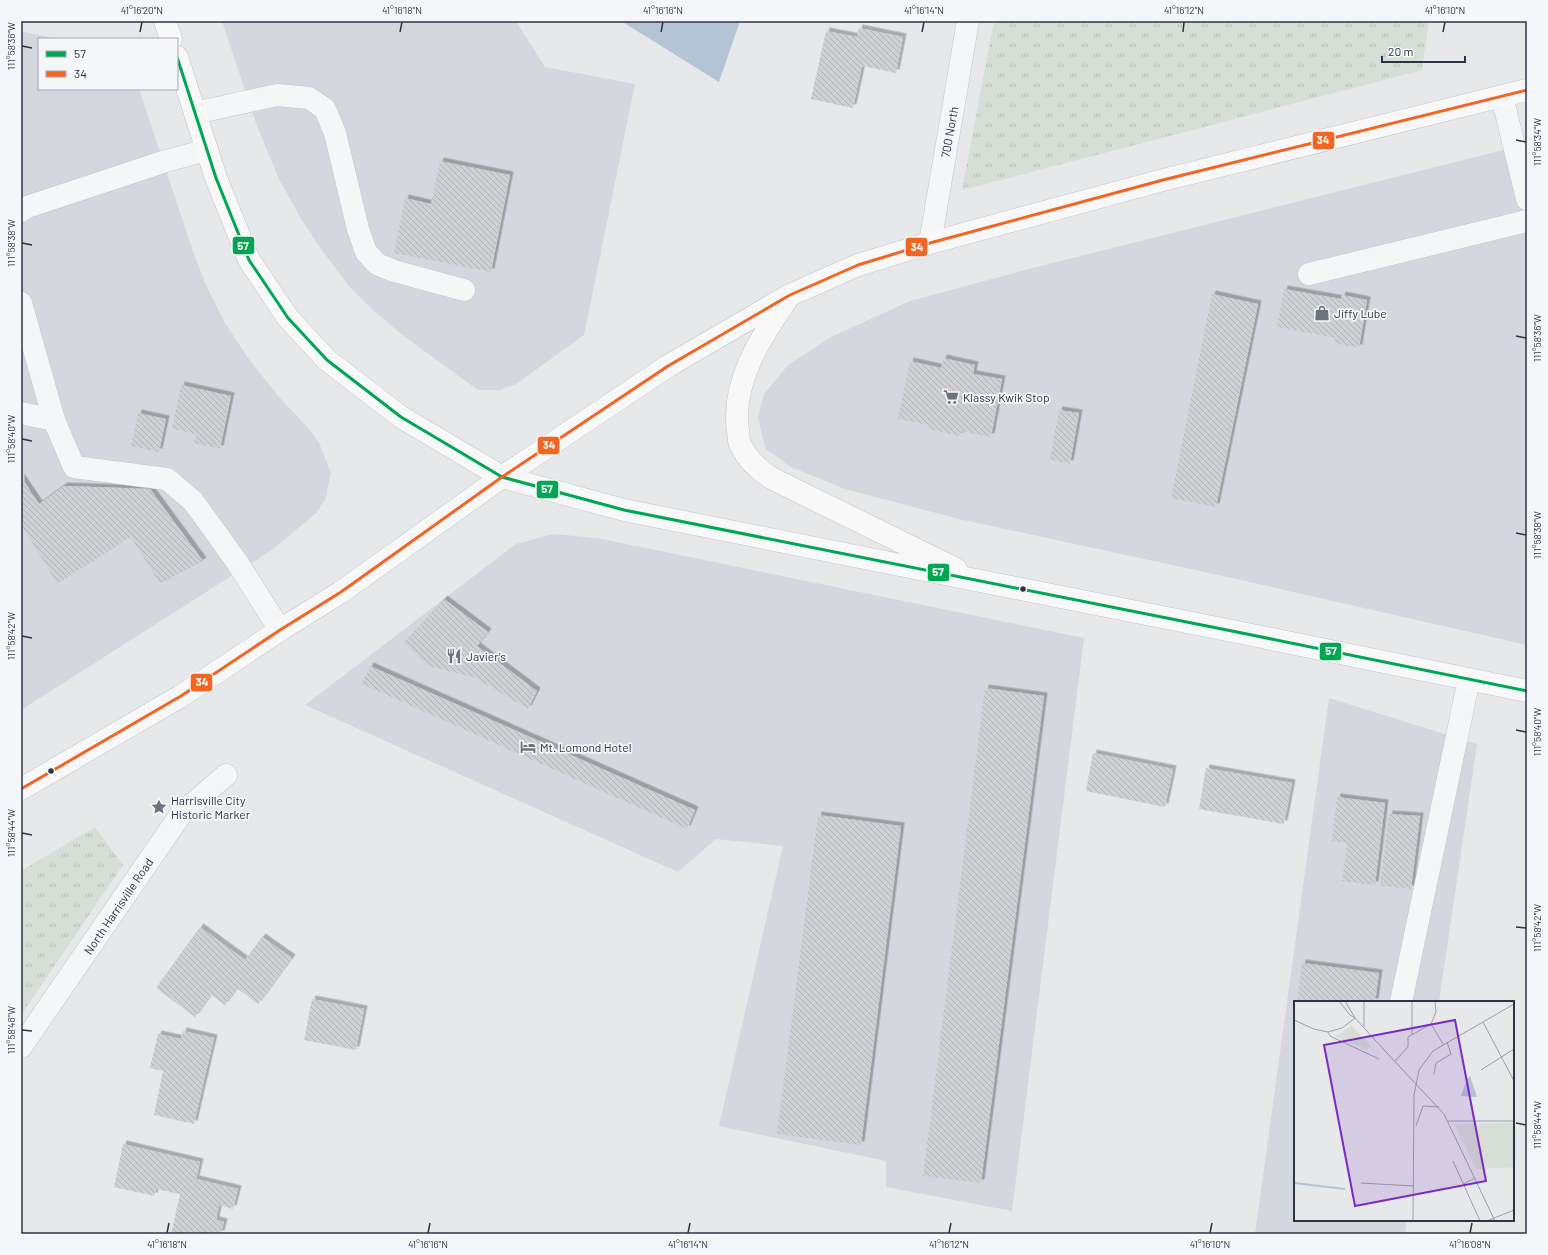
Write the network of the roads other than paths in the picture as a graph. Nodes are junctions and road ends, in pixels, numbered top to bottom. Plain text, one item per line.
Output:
1 (165, 21) edge
2 (968, 21) edge
3 (171, 38) edge
4 (178, 60) edge
5 (1527, 90) edge
6 (1502, 96) junction
7 (195, 113) junction
8 (206, 150) junction
9 (1527, 199) edge
10 (21, 211) edge
11 (1527, 221) edge
12 (930, 243) junction
13 (1309, 274) dead end
14 (464, 290) dead end
15 (790, 295) junction
16 (21, 303) edge
17 (21, 413) edge
18 (54, 420) junction
19 (502, 477) junction
20 (982, 582) junction
21 (280, 630) junction
22 (1469, 679) junction
23 (1527, 691) edge
24 (226, 775) dead end
25 (21, 789) edge
26 (1401, 1001) edge
27 (21, 1047) edge

1 - 3 main road
2 - 12 street, 700 North
4 - 7 main road
5 - 6 main road
6 - 9 street
6 - 12 main road
7 - 8 main road
7 - 14 street
8 - 10 street
8 - 19 main road
11 - 13 street
12 - 15 main road
15 - 19 main road
15 - 20 main road
16 - 18 street
17 - 18 street
18 - 21 street
19 - 20 main road
19 - 21 main road
20 - 22 main road
21 - 25 main road
22 - 23 main road
22 - 26 street
24 - 27 street, North Harrisville Road

